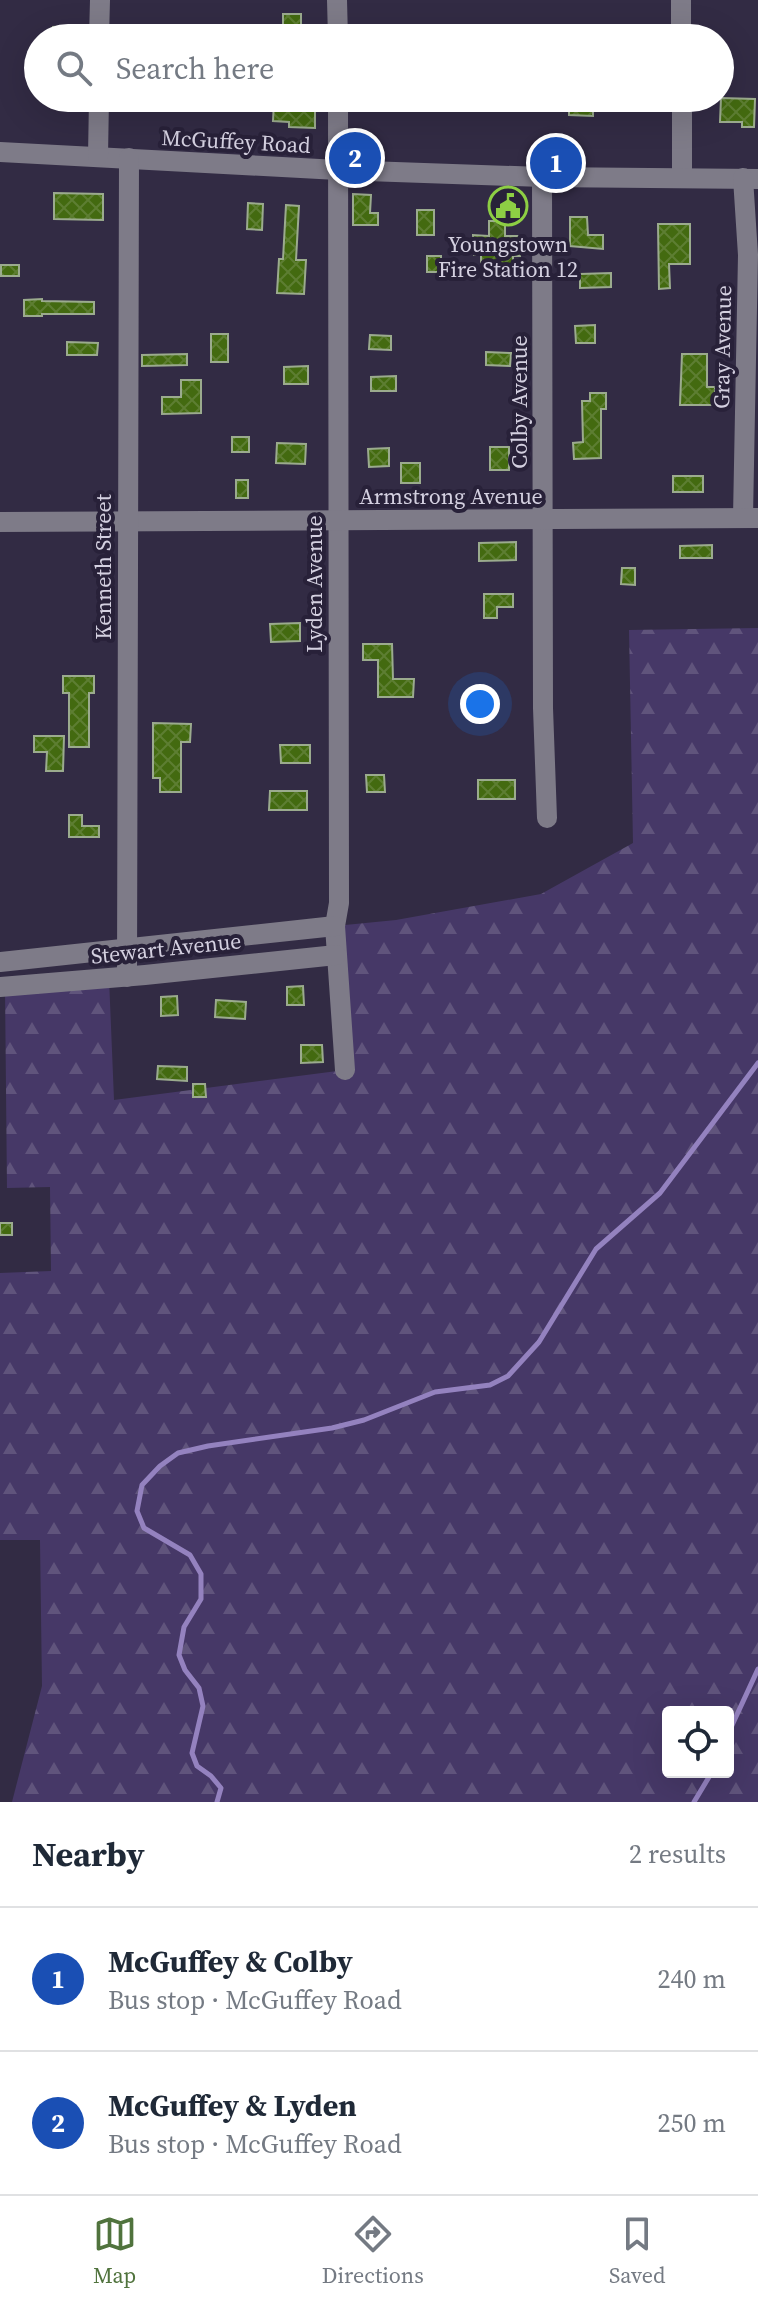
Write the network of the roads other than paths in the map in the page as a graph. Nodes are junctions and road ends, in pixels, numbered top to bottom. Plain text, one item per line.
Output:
1 (100, 0) edge
2 (337, 0) edge
3 (681, 0) edge
4 (99, 24) edge
5 (338, 24) edge
6 (681, 24) edge
7 (99, 112) edge
8 (338, 112) edge
9 (682, 112) edge
10 (0, 152) edge
11 (98, 156) junction
12 (129, 158) junction
13 (338, 170) junction
14 (542, 177) junction
15 (682, 178) junction
16 (751, 179) edge
17 (751, 517) edge
18 (337, 519) junction
19 (127, 520) junction
20 (544, 520) junction
21 (0, 522) edge
22 (547, 818) dead end
23 (335, 926) junction
24 (128, 947) junction
25 (336, 955) junction
26 (0, 962) edge
27 (127, 977) junction
28 (0, 987) edge
29 (345, 1070) dead end

1 - 4 street
2 - 5 street
3 - 6 street
7 - 11 street
8 - 13 street, Lyden Avenue
9 - 15 street
10 - 11 street, McGuffey Road
11 - 12 street, McGuffey Road
12 - 13 street, McGuffey Road
12 - 19 street, Kenneth Street
13 - 14 street, McGuffey Road
13 - 18 street, Lyden Avenue
14 - 15 street, McGuffey Road
14 - 20 street, Colby Avenue
15 - 16 street, McGuffey Road
16 - 17 street, Gray Avenue
17 - 20 street, Armstrong Avenue
18 - 19 street, Armstrong Avenue
18 - 20 street, Armstrong Avenue
18 - 23 street, Lyden Avenue
19 - 21 street, Armstrong Avenue
19 - 24 street, Kenneth Street
20 - 22 street, Colby Avenue
23 - 24 street, Stewart Avenue
23 - 25 street, Lyden Avenue
24 - 26 street, Stewart Avenue
24 - 27 street, Kenneth Street
25 - 27 street, Stewart Avenue
25 - 29 street, Lyden Avenue
27 - 28 street, Stewart Avenue

